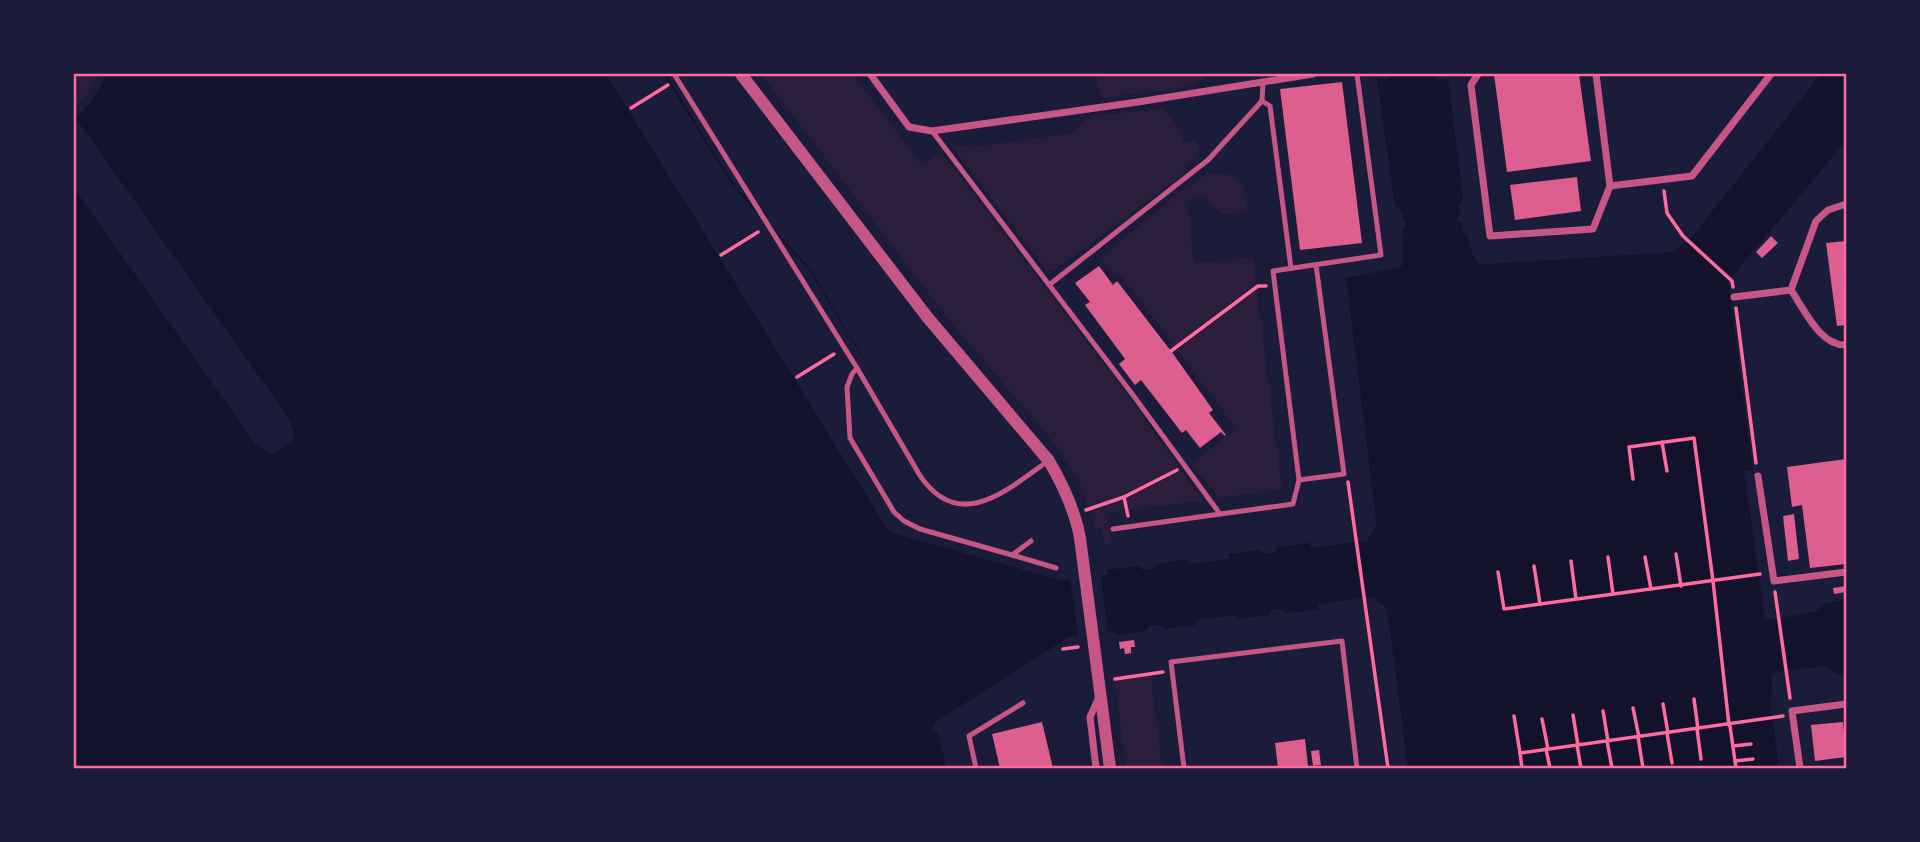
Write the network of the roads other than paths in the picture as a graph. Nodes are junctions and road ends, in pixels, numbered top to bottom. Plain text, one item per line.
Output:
1 (741, 74) edge
2 (870, 74) edge
3 (1313, 74) edge
4 (1357, 74) edge
5 (1478, 74) edge
6 (1596, 74) edge
7 (1771, 74) edge
8 (676, 76) edge
9 (1263, 80) junction
10 (1262, 101) junction
11 (932, 131) junction
12 (1610, 186) junction
13 (1846, 204) edge
14 (1316, 265) junction
15 (1291, 268) junction
16 (1049, 285) junction
17 (1791, 290) junction
18 (1734, 297) dead end
19 (1846, 345) edge
20 (857, 368) junction
21 (1049, 461) junction
22 (1758, 476) road end
23 (1300, 480) junction
24 (1220, 514) junction
25 (1113, 529) dead end
26 (1031, 541) dead end
27 (1012, 555) junction
28 (1056, 568) dead end
29 (1846, 572) edge
30 (1101, 694) junction
31 (1023, 704) dead end
32 (1846, 704) edge
33 (976, 768) edge
34 (1096, 768) edge
35 (1110, 768) edge
36 (1184, 768) edge
37 (1357, 768) edge
38 (1800, 768) edge

1 - 21 street
2 - 11 street
3 - 9 street
4 - 14 lane
5 - 12 street
6 - 12 street
7 - 12 street
8 - 20 lane
9 - 10 lane
9 - 11 street
10 - 15 lane
10 - 16 lane
11 - 16 lane
13 - 17 street
14 - 15 lane
14 - 23 lane
15 - 23 lane
16 - 24 lane
17 - 18 street
17 - 19 street
20 - 21 lane
20 - 27 lane
21 - 30 street
22 - 29 street
23 - 24 lane
24 - 25 lane
26 - 27 lane
27 - 28 lane
30 - 34 street
30 - 35 street
31 - 33 lane
32 - 38 street
36 - 37 lane

